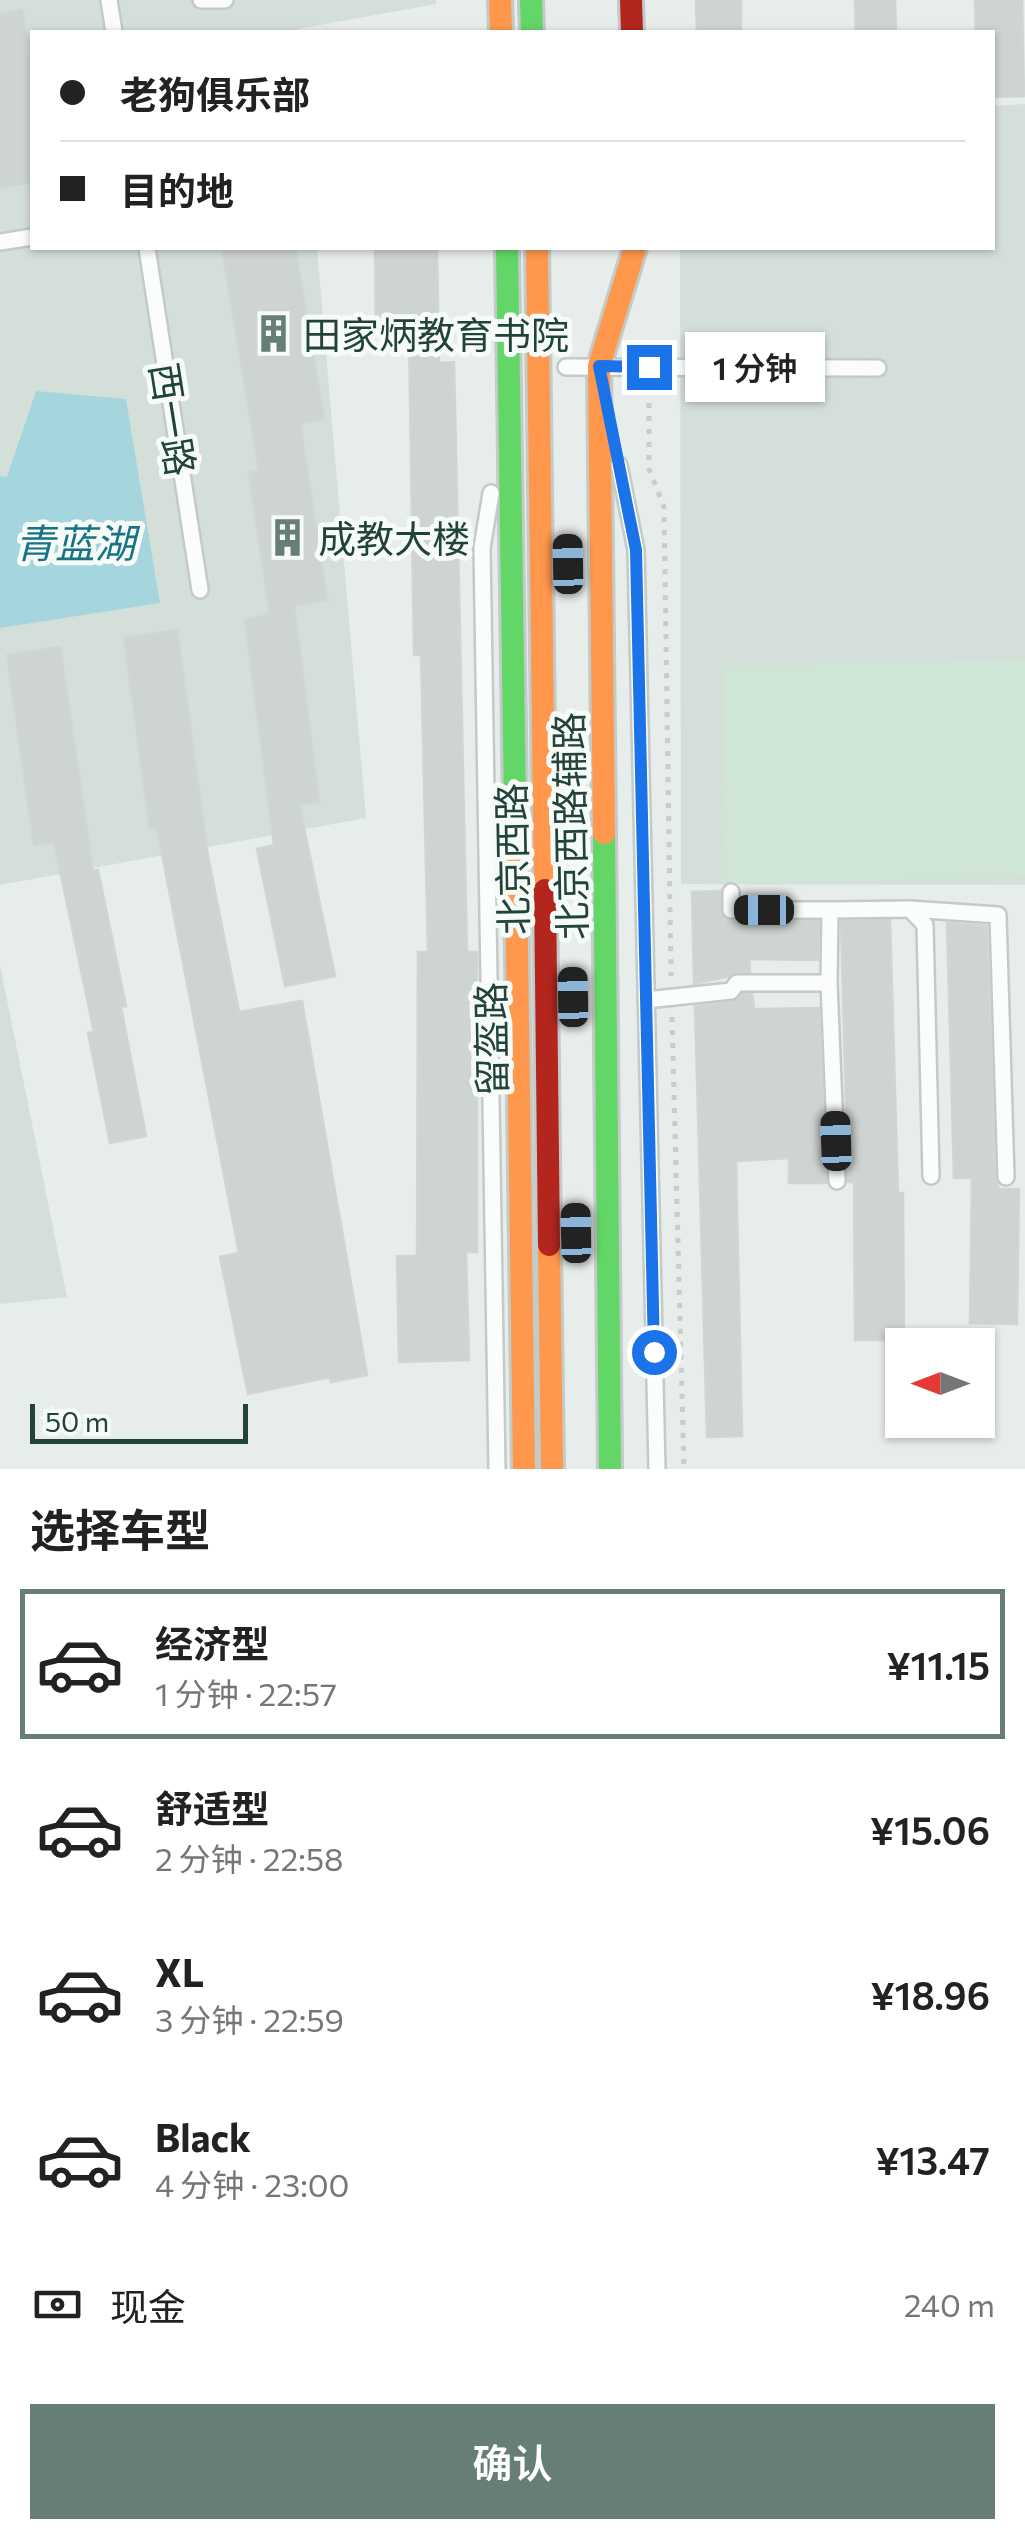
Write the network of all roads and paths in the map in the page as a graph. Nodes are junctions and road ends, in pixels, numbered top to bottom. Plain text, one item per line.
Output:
1 (109, 0) edge
2 (201, 0) edge
3 (226, 0) edge
4 (500, 0) edge
5 (531, 0) edge
6 (631, 0) edge
7 (114, 30) edge
8 (501, 30) edge
9 (532, 30) edge
10 (632, 30) edge
11 (30, 237) edge
12 (0, 242) edge
13 (147, 250) edge
14 (507, 250) edge
15 (537, 250) edge
16 (634, 250) edge
17 (599, 366) junction
18 (566, 367) dead end
19 (878, 368) dead end
20 (510, 371) junction
21 (200, 590) dead end
22 (731, 892) dead end
23 (910, 909) junction
24 (830, 910) junction
25 (829, 982) junction
26 (646, 1000) junction
27 (931, 1176) dead end
28 (1006, 1177) dead end
29 (837, 1181) dead end
30 (497, 1469) edge
31 (524, 1469) edge
32 (552, 1469) edge
33 (610, 1469) edge
34 (657, 1469) edge

1 - 7 lane
2 - 3 lane
4 - 8 main road
5 - 9 main road
6 - 10 main road
11 - 12 lane
13 - 21 lane, 西一路
14 - 20 main road, 北京西路辅路
15 - 32 main road, 北京西路
16 - 17 main road, 北京西路辅路
17 - 18 lane
17 - 19 lane
17 - 26 lane
17 - 33 main road, 北京西路辅路
20 - 30 lane, 留盔路
20 - 31 main road, 北京西路辅路
22 - 24 lane
23 - 24 lane
23 - 27 lane
23 - 28 lane
24 - 25 lane
25 - 26 lane
25 - 29 lane
26 - 34 lane

